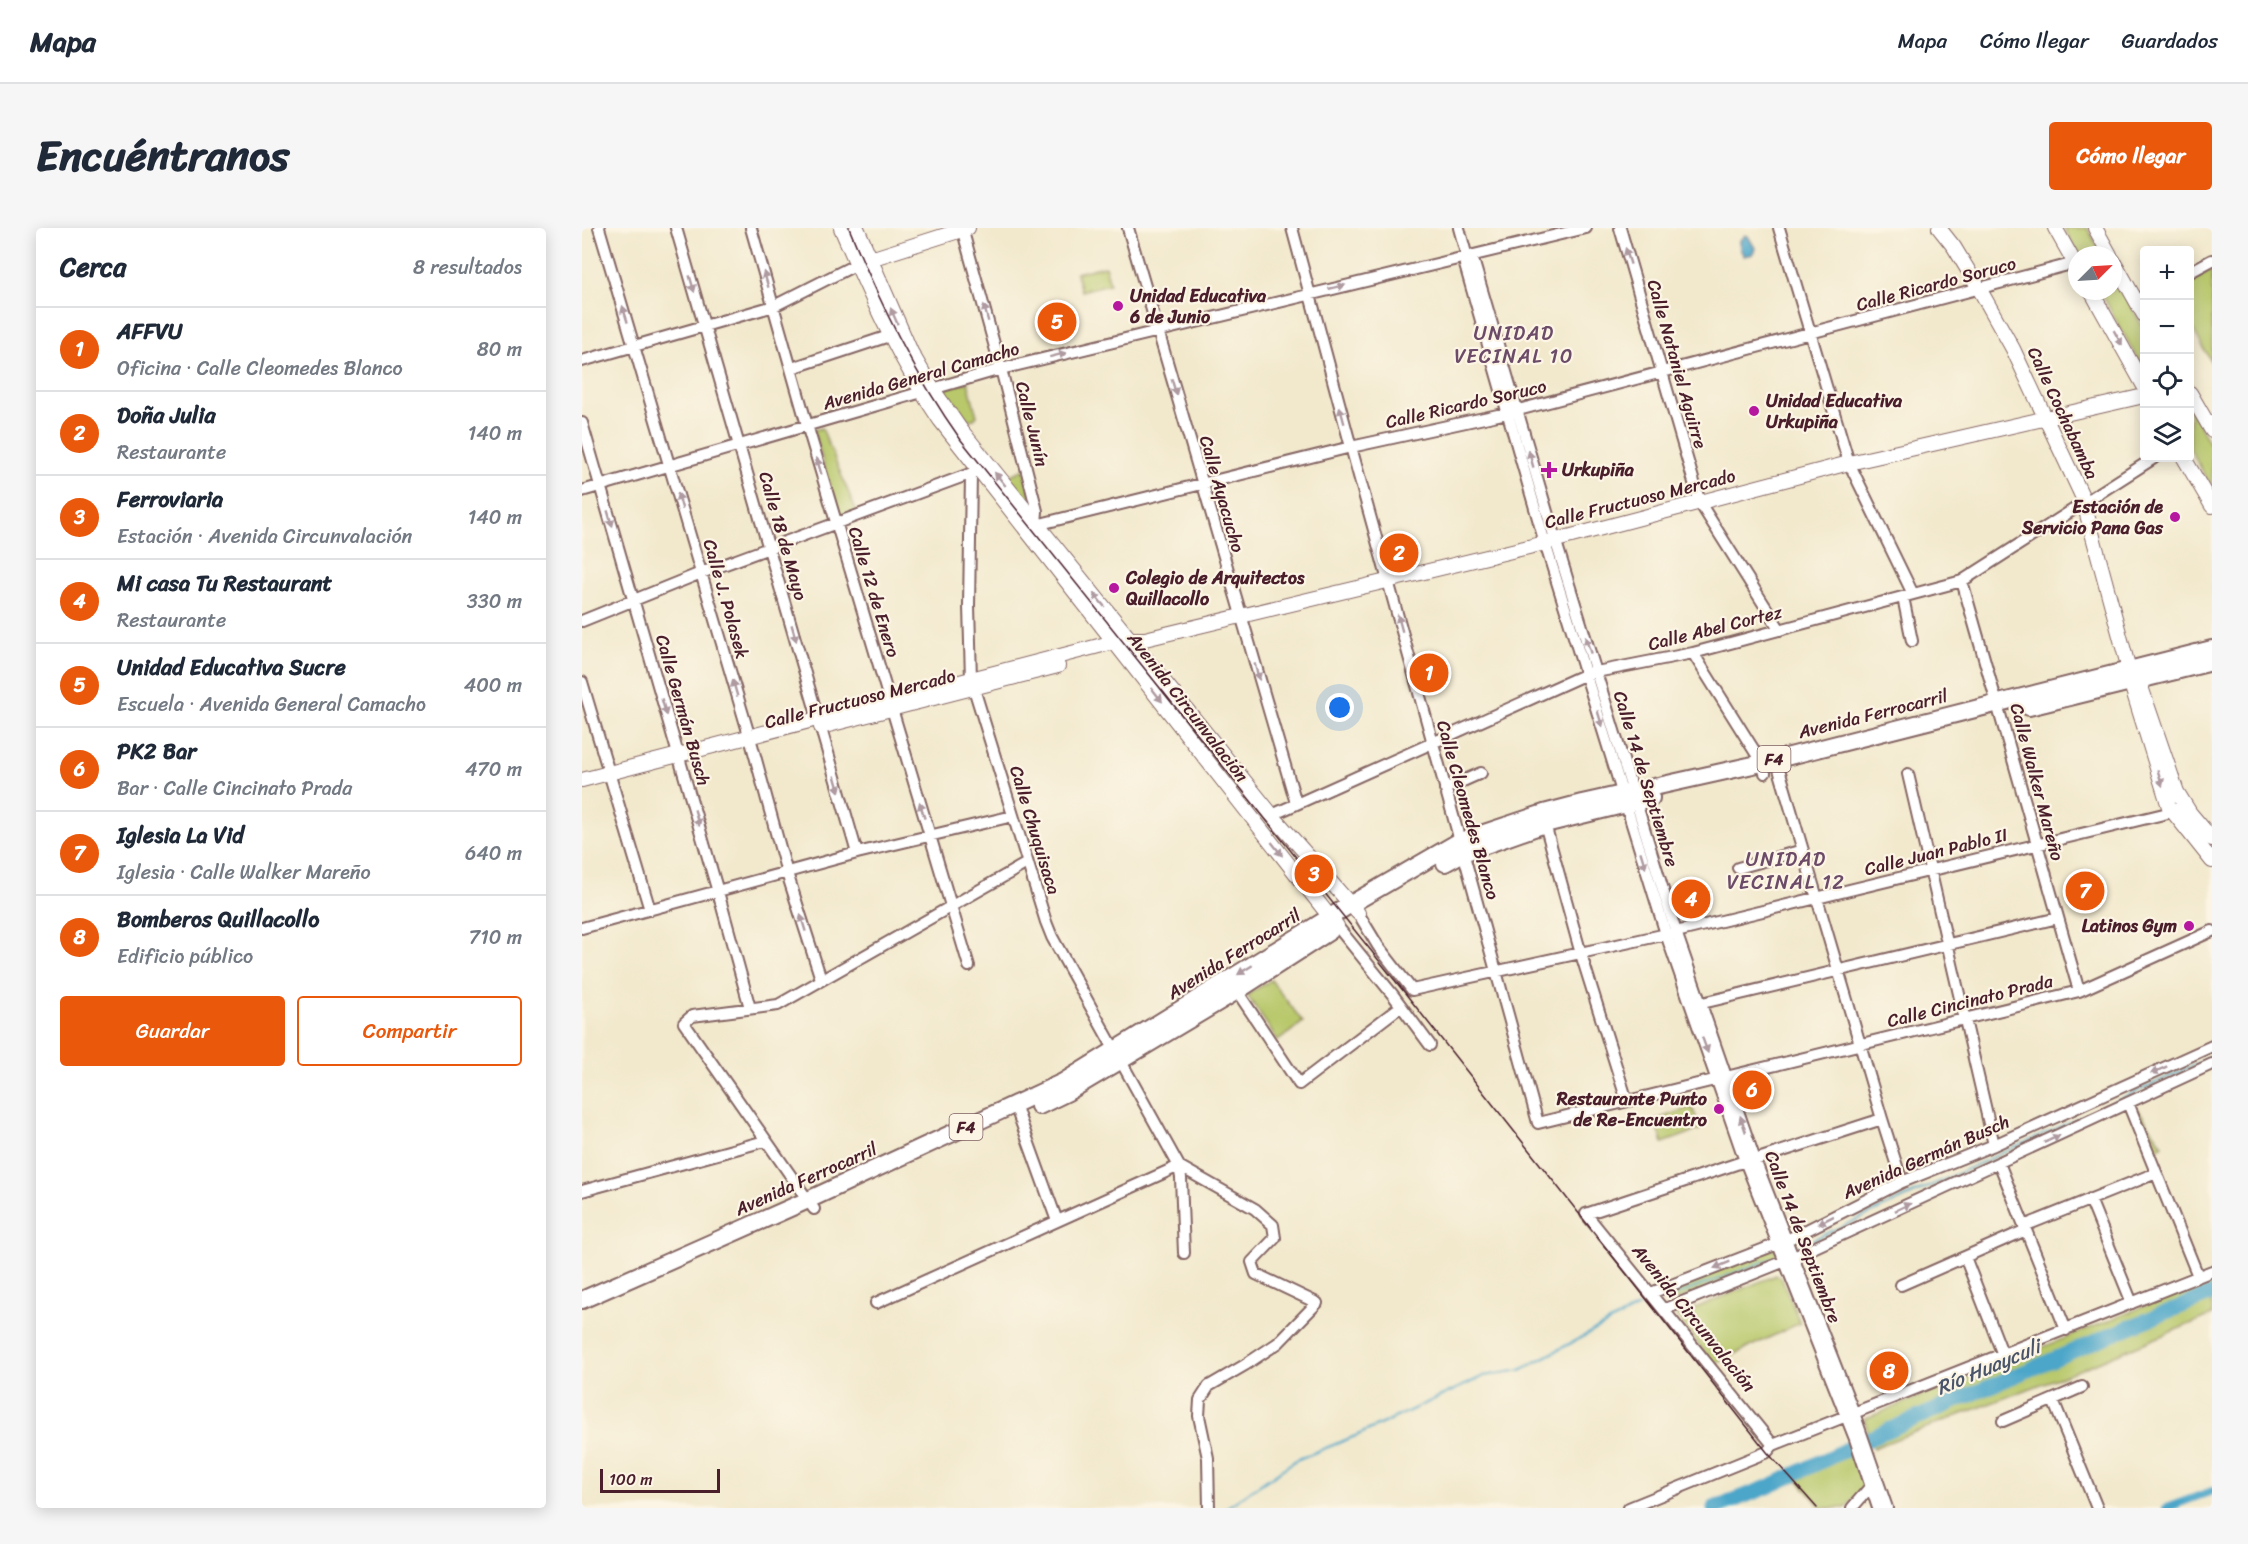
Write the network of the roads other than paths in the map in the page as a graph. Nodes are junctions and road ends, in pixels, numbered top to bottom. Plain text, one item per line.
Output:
1 (599, 228) edge
2 (676, 228) edge
3 (751, 228) edge
4 (841, 228) edge
5 (857, 228) edge
6 (964, 228) edge
7 (1128, 228) edge
8 (1292, 228) edge
9 (1459, 228) edge
10 (1586, 228) edge
11 (1620, 228) edge
12 (1779, 228) edge
13 (1940, 228) edge
14 (2055, 228) edge
15 (2095, 228) edge
16 (2105, 246) edge
17 (2068, 251) edge
18 (1467, 256) junction
19 (2212, 260) edge
20 (863, 261) junction
21 (2068, 267) edge
22 (2194, 270) edge
23 (2122, 273) edge
24 (1980, 290) junction
25 (1310, 294) junction
26 (2140, 299) edge
27 (2096, 300) edge
28 (774, 306) junction
29 (705, 326) junction
30 (1158, 331) junction
31 (1809, 334) junction
32 (889, 336) junction
33 (635, 346) junction
34 (582, 361) edge
35 (792, 368) junction
36 (1002, 369) junction
37 (1663, 373) junction
38 (2140, 377) edge
39 (926, 390) junction
40 (2140, 397) edge
41 (2194, 400) edge
42 (1512, 411) junction
43 (2046, 418) junction
44 (582, 423) edge
45 (807, 425) junction
46 (2212, 431) edge
47 (739, 446) junction
48 (1351, 447) junction
49 (2148, 462) edge
50 (2186, 462) edge
51 (1849, 463) junction
52 (670, 466) junction
53 (974, 472) junction
54 (1202, 484) junction
55 (600, 486) junction
56 (582, 491) edge
57 (1700, 503) junction
58 (2084, 504) junction
59 (2212, 506) edge
60 (836, 523) junction
61 (1036, 525) junction
62 (1550, 541) junction
63 (769, 549) junction
64 (701, 573) junction
65 (1388, 579) junction
66 (1962, 581) junction
67 (1908, 596) junction
68 (634, 601) junction
69 (1241, 615) junction
70 (582, 621) edge
71 (1780, 630) junction
72 (1912, 640) dead end
73 (1129, 644) junction
74 (2212, 649) edge
75 (1694, 653) junction
76 (2212, 662) edge
77 (1591, 673) junction
78 (2132, 673) junction
79 (582, 682) edge
80 (973, 684) junction
81 (891, 705) junction
82 (2000, 708) junction
83 (820, 723) junction
84 (751, 740) junction
85 (1432, 743) junction
86 (679, 758) junction
87 (1771, 766) junction
88 (1481, 773) dead end
89 (1908, 774) dead end
90 (610, 777) junction
91 (582, 780) edge
92 (582, 789) edge
93 (1445, 789) junction
94 (1629, 797) junction
95 (1296, 803) junction
96 (2178, 808) junction
97 (1272, 815) junction
98 (1013, 816) junction
99 (1545, 824) junction
100 (930, 836) junction
101 (2212, 839) edge
102 (2037, 844) junction
103 (1461, 847) junction
104 (1803, 850) junction
105 (857, 853) junction
106 (2212, 861) edge
107 (1027, 863) junction
108 (1738, 868) dead end
109 (1931, 870) junction
110 (788, 873) junction
111 (718, 892) junction
112 (1817, 897) junction
113 (951, 907) junction
114 (1354, 909) junction
115 (650, 910) junction
116 (2058, 918) junction
117 (1334, 922) junction
118 (582, 928) edge
119 (2212, 931) edge
120 (1671, 933) junction
121 (1948, 944) junction
122 (1581, 954) junction
123 (969, 966) dead end
124 (1496, 971) junction
125 (1839, 971) junction
126 (821, 979) junction
127 (1413, 990) joint
128 (1237, 991) junction
129 (2079, 991) junction
130 (1696, 1005) junction
131 (750, 1008) junction
132 (1400, 1008) junction
133 (1966, 1019) junction
134 (1860, 1044) junction
135 (1430, 1045) dead end
136 (2212, 1046) edge
137 (1118, 1055) junction
138 (2212, 1064) edge
139 (1722, 1077) junction
140 (1627, 1101) junction
141 (2128, 1103) junction
142 (1017, 1111) junction
143 (1882, 1119) junction
144 (1538, 1123) joint
145 (765, 1141) junction
146 (1994, 1145) junction
147 (1750, 1160) junction
148 (1999, 1163) junction
149 (1179, 1166) junction
150 (2156, 1173) junction
151 (1902, 1182) junction
152 (582, 1191) edge
153 (2090, 1199) junction
154 (811, 1205) junction
155 (1057, 1221) junction
156 (2025, 1228) junction
157 (1781, 1242) junction
158 (1184, 1253) dead end
159 (1965, 1257) junction
160 (1789, 1259) junction
161 (2212, 1271) edge
162 (2198, 1276) junction
163 (1901, 1285) dead end
164 (1651, 1293) junction
165 (582, 1300) edge
166 (2132, 1303) junction
167 (876, 1304) dead end
168 (1665, 1309) junction
169 (582, 1311) edge
170 (2066, 1330) junction
171 (2003, 1355) junction
172 (2082, 1387) dead end
173 (2053, 1400) junction
174 (1849, 1415) junction
175 (2003, 1421) dead end
176 (1773, 1445) junction
177 (1874, 1486) junction
178 (1209, 1508) edge
179 (1629, 1508) edge
180 (1852, 1508) edge
181 (1878, 1508) edge
182 (1887, 1508) edge
183 (2097, 1508) edge

33 -> 1 street, Calle J. Polasek
2 -> 29 street, Calle 18 de Mayo
28 -> 3 street, Calle 12 de Enero
4 - 20 main road, Avenida Circunvalación
5 - 20 main road, Avenida Circunvalación
6 - 20 main road
36 -> 6 street, Calle Junín
7 - 30 street, Calle Ayacucho
8 - 25 street, Calle Cleomedes Blanco
9 - 18 street, Calle 14 de Septiembre
10 - 18 street, Avenida General Camacho
37 -> 11 street, Calle Nataniel Aguirre
12 - 31 street
13 - 24 main road, Calle Cochabamba
14 - 17 main road
15 - 16 main road
25 -> 18 street, Avenida General Camacho
18 - 42 street, Calle 14 de Septiembre
19 - 22 street
20 - 28 street
20 - 32 main road, Avenida Circunvalación
39 -> 20 main road, Avenida Circunvalación
21 - 24 street, Calle Ricardo Soruco
23 - 26 main road
24 - 31 street, Calle Ricardo Soruco
24 - 43 main road, Calle Cochabamba
25 - 30 street, Avenida General Camacho
48 -> 25 street, Calle Cleomedes Blanco
27 -> 38 main road
28 - 29 street
28 - 35 street, Calle 12 de Enero
29 - 33 street
29 - 47 street, Calle 18 de Mayo
36 -> 30 street, Avenida General Camacho
30 -> 54 street, Calle Ayacucho
31 - 37 street, Calle Ricardo Soruco
31 - 51 street
32 - 35 street
32 - 39 main road, Avenida Circunvalación
33 - 34 street
33 - 52 street, Calle J. Polasek
35 - 45 street, Calle 12 de Enero
36 - 39 street, Avenida General Camacho
36 - 61 street, Calle Junín
37 - 42 street, Calle Ricardo Soruco
37 - 57 street, Calle Nataniel Aguirre
39 - 45 street, Avenida General Camacho
39 - 53 main road, Avenida Circunvalación
61 -> 39 main road, Avenida Circunvalación
40 - 43 main road, Calle Fructuoso Mercado
41 - 46 main road
42 - 48 street, Calle Ricardo Soruco
42 - 62 street, Calle 14 de Septiembre
43 - 51 main road, Calle Fructuoso Mercado
43 - 58 main road, Calle Cochabamba
44 - 55 street, Calle Germán Busch
45 - 47 street, Avenida General Camacho
60 -> 45 street, Calle 12 de Enero
47 - 52 street, Avenida General Camacho
47 - 63 street, Calle 18 de Mayo
48 - 54 street, Calle Ricardo Soruco
48 - 65 street, Calle Cleomedes Blanco
49 - 58 street, Calle Abel Cortez
50 - 59 main road
51 - 57 main road, Calle Fructuoso Mercado
51 - 67 street
52 - 55 street, Avenida General Camacho
64 -> 52 street, Calle J. Polasek
53 - 60 street
53 - 73 main road, Avenida Circunvalación
53 - 80 street, Calle Chuquisaca
54 - 61 street, Calle Ricardo Soruco
54 - 69 street, Calle Ayacucho
55 - 56 street, Avenida General Camacho
55 -> 68 street, Calle Germán Busch
57 - 62 main road, Calle Fructuoso Mercado
57 - 71 street, Calle Nataniel Aguirre
58 - 66 street, Calle Abel Cortez
58 - 78 main road, Calle Cochabamba
60 - 63 street
60 - 81 street, Calle 12 de Enero
73 -> 61 main road, Avenida Circunvalación
62 - 65 main road, Calle Fructuoso Mercado
62 - 77 street, Calle 14 de Septiembre
63 - 64 street
63 -> 83 street, Calle 18 de Mayo
64 - 68 street
84 -> 64 street, Calle J. Polasek
65 - 69 main road, Calle Fructuoso Mercado
85 -> 65 street, Calle Cleomedes Blanco
66 - 67 street, Calle Abel Cortez
66 - 82 street, Calle Walker Mareño
67 - 71 street, Calle Abel Cortez
67 - 72 street
68 - 70 street
68 -> 86 street, Calle Germán Busch
69 - 73 main road, Calle Fructuoso Mercado
69 -> 95 street, Calle Ayacucho
71 - 75 street, Calle Abel Cortez
73 - 80 main road, Calle Fructuoso Mercado
73 - 97 main road, Avenida Circunvalación
73 -> 117 main road, Avenida Circunvalación
74 - 78 highway, Avenida Ferrocarril / F4
75 - 77 street, Calle Abel Cortez
75 - 87 street
76 - 78 highway, Avenida Ferrocarril / F4
77 - 85 street, Calle Abel Cortez
77 - 94 street, Calle 14 de Septiembre
78 - 82 highway, Avenida Ferrocarril / F4
78 - 96 main road, Calle Cochabamba
79 - 90 street
80 - 81 main road, Calle Fructuoso Mercado
80 - 98 street, Calle Chuquisaca
81 - 83 main road, Calle Fructuoso Mercado
100 -> 81 street, Calle 12 de Enero
82 - 87 highway, Avenida Ferrocarril / F4
82 - 102 street, Calle Walker Mareño
83 - 84 main road, Calle Fructuoso Mercado
83 -> 105 street, Calle 18 de Mayo
84 - 86 main road, Calle Fructuoso Mercado
84 - 110 street, Calle J. Polasek
85 - 93 street, Calle Cleomedes Blanco
85 - 95 street, Calle Abel Cortez
86 - 90 main road, Calle Fructuoso Mercado
86 -> 111 street, Calle Germán Busch
87 - 94 highway, Avenida Ferrocarril / F4
87 - 104 street
88 - 93 street
89 - 109 street
90 - 91 main road, Calle Fructuoso Mercado
90 - 92 main road, Calle Fructuoso Mercado
90 - 115 street
93 - 103 street, Calle Cleomedes Blanco
94 - 99 highway, Avenida Ferrocarril / F4
94 - 103 highway, Avenida Ferrocarril / F4
94 - 120 street, Calle 14 de Septiembre
95 - 97 street, Calle Abel Cortez
96 - 101 main road
96 - 102 street, Calle Juan Pablo II
96 - 106 main road
97 - 114 main road, Avenida Circunvalación
98 - 100 street
98 - 107 street, Calle Chuquisaca
99 - 103 highway, Avenida Ferrocarril / F4
99 - 122 street
100 - 105 street
100 - 113 street, Calle 12 de Enero
102 - 109 street, Calle Juan Pablo II
102 - 116 street, Calle Walker Mareño
103 - 114 highway, Avenida Ferrocarril / F4
103 - 124 street, Calle Cleomedes Blanco
104 - 108 street
104 - 112 street
105 - 110 street
107 - 113 street
107 - 137 street, Calle Chuquisaca
109 - 112 street, Calle Juan Pablo II
109 - 121 street
110 - 111 street
126 -> 110 street, Calle J. Polasek
111 - 115 street
111 - 131 street, Calle Germán Busch
112 - 120 street, Calle Juan Pablo II
112 - 125 street
113 - 123 street, Calle 12 de Enero
113 - 126 street
114 - 117 highway, Avenida Ferrocarril / F4
114 - 127 street, Avenida Circunvalación
115 - 118 street
116 - 121 street
116 - 129 street, Calle Walker Mareño
117 - 128 highway, Avenida Ferrocarril / F4
117 - 132 street, Avenida Circunvalación
117 -> 137 highway, Avenida Ferrocarril / F4
119 - 129 street, Calle Cincinato Prada
120 - 122 street, Calle Juan Pablo II
120 - 130 street, Calle 14 de Septiembre
121 - 125 street
121 - 133 street
122 - 124 street, Calle Juan Pablo II
122 - 140 street
124 - 127 street, Calle Juan Pablo II
124 - 144 street, Calle Cleomedes Blanco
125 - 130 street
125 - 134 street
126 - 131 street
128 - 132 street
128 - 137 highway, Avenida Ferrocarril / F4
129 - 133 street, Calle Cincinato Prada
130 - 139 street, Calle 14 de Septiembre
131 - 145 street
132 - 135 street, Avenida Circunvalación
133 - 134 street, Calle Cincinato Prada
133 - 146 street
134 - 139 street, Calle Cincinato Prada
134 - 143 street
136 -> 146 street, Avenida Germán Busch
137 - 142 highway, Avenida Ferrocarril / F4
137 - 149 street, Calle Chuquisaca
138 - 141 street, Avenida Germán Busch
139 - 140 street, Calle Cincinato Prada
139 - 147 street, Calle 14 de Septiembre
140 - 144 street, Calle Cincinato Prada
148 -> 141 street, Avenida Germán Busch
141 - 150 street
142 - 154 highway, Avenida Ferrocarril / F4
142 - 155 street
143 - 147 street
143 - 151 street
145 - 152 street
145 - 154 street
146 - 151 street, Avenida Germán Busch
147 - 157 street, Calle 14 de Septiembre
147 - 164 street, Avenida Circunvalación
148 - 156 street
160 -> 148 street, Avenida Germán Busch
149 - 155 street
149 - 158 street
149 - 178 street
150 - 153 street
150 - 162 street
151 -> 157 street, Avenida Germán Busch
153 - 156 street
153 - 166 street
154 - 165 highway, Avenida Ferrocarril / F4
154 - 169 highway, Avenida Ferrocarril / F4
155 - 167 street
156 - 159 street
156 - 170 street
157 - 160 street, Calle 14 de Septiembre
157 -> 164 street, Avenida Germán Busch
159 - 163 street
159 - 171 street
160 - 168 street, Avenida Germán Busch
160 - 174 street, Calle 14 de Septiembre
161 - 162 street
162 - 166 street
164 - 168 street, Avenida Circunvalación
166 - 170 street
168 - 176 street, Avenida Circunvalación
170 - 171 street
171 - 174 street
172 - 173 street
173 - 175 street
173 - 183 street
174 - 176 street
174 - 177 street, Calle 14 de Septiembre
176 - 179 street
177 - 180 street
177 - 181 street, Calle 14 de Septiembre
177 - 182 street, Calle 14 de Septiembre

